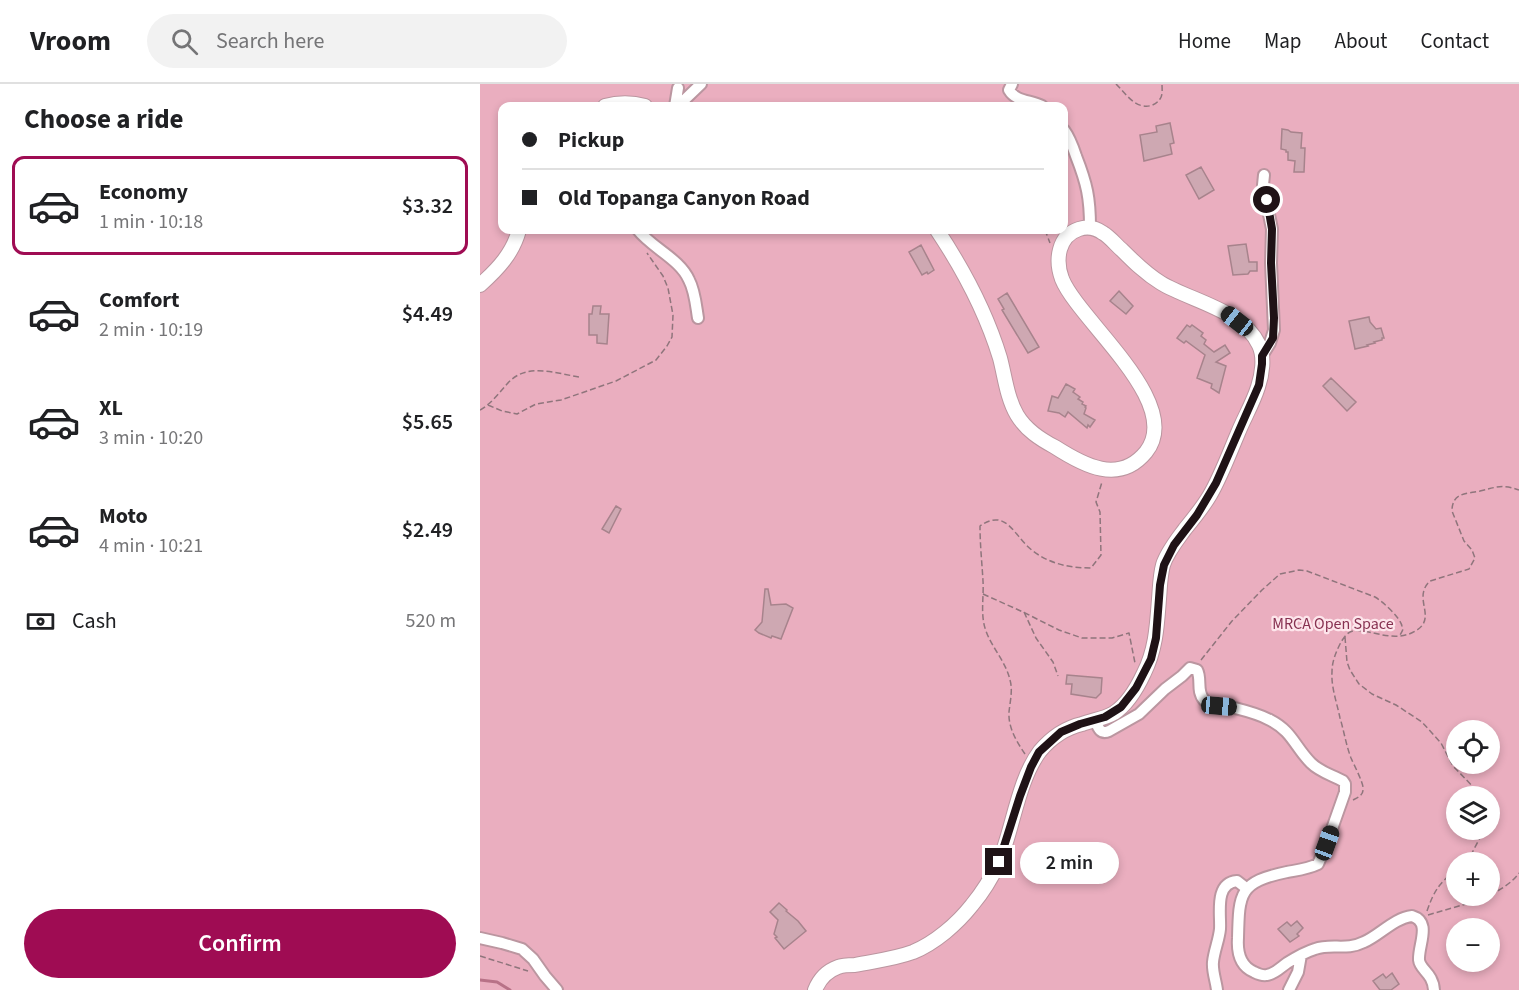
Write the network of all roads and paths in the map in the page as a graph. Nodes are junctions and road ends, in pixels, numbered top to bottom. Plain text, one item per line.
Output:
1 (701, 84) edge
2 (1012, 84) edge
3 (1116, 84) edge
4 (1162, 84) edge
5 (678, 88) dead end
6 (677, 102) edge
7 (681, 102) edge
8 (1031, 102) edge
9 (1068, 136) edge
10 (1264, 175) dead end
11 (1090, 227) junction
12 (518, 234) edge
13 (642, 234) edge
14 (939, 234) edge
15 (646, 252) dead end
16 (480, 285) edge
17 (698, 318) dead end
18 (1262, 356) junction
19 (579, 376) dead end
20 (488, 405) junction
21 (480, 410) edge
22 (1106, 469) junction
23 (1519, 490) edge
24 (983, 594) junction
25 (1023, 612) junction
26 (1346, 636) junction
27 (1399, 636) junction
28 (1135, 663) dead end
29 (1194, 668) junction
30 (1058, 676) dead end
31 (1095, 720) junction
32 (1027, 757) dead end
33 (1472, 786) edge
34 (1341, 805) junction
35 (1519, 873) edge
36 (1446, 878) edge
37 (1246, 888) junction
38 (1500, 889) edge
39 (1459, 906) edge
40 (480, 938) edge
41 (1300, 955) junction
42 (480, 956) edge
43 (545, 976) junction
44 (557, 990) edge
45 (815, 990) edge
46 (1217, 990) edge
47 (1289, 990) edge
48 (1434, 990) edge

1 - 7 lane
2 - 8 lane
3 - 4 path
5 - 6 lane
9 - 11 lane
10 - 18 lane
11 - 18 main road
11 - 22 main road
12 - 16 main road
13 - 17 lane
14 - 22 main road
15 - 20 path
18 - 31 main road
19 - 20 path
20 - 21 path
22 - 24 path
23 - 27 path
24 - 25 path
24 - 32 path
25 - 28 path
25 - 30 path
26 - 27 path
26 - 33 path
26 - 34 path
27 - 29 path
29 - 31 lane
29 - 34 lane
31 - 45 main road
34 - 37 lane
35 - 38 path
36 - 39 path
37 - 41 lane
37 - 46 lane
40 - 43 lane
41 - 47 lane
41 - 48 lane
42 - 43 path
43 - 44 lane

